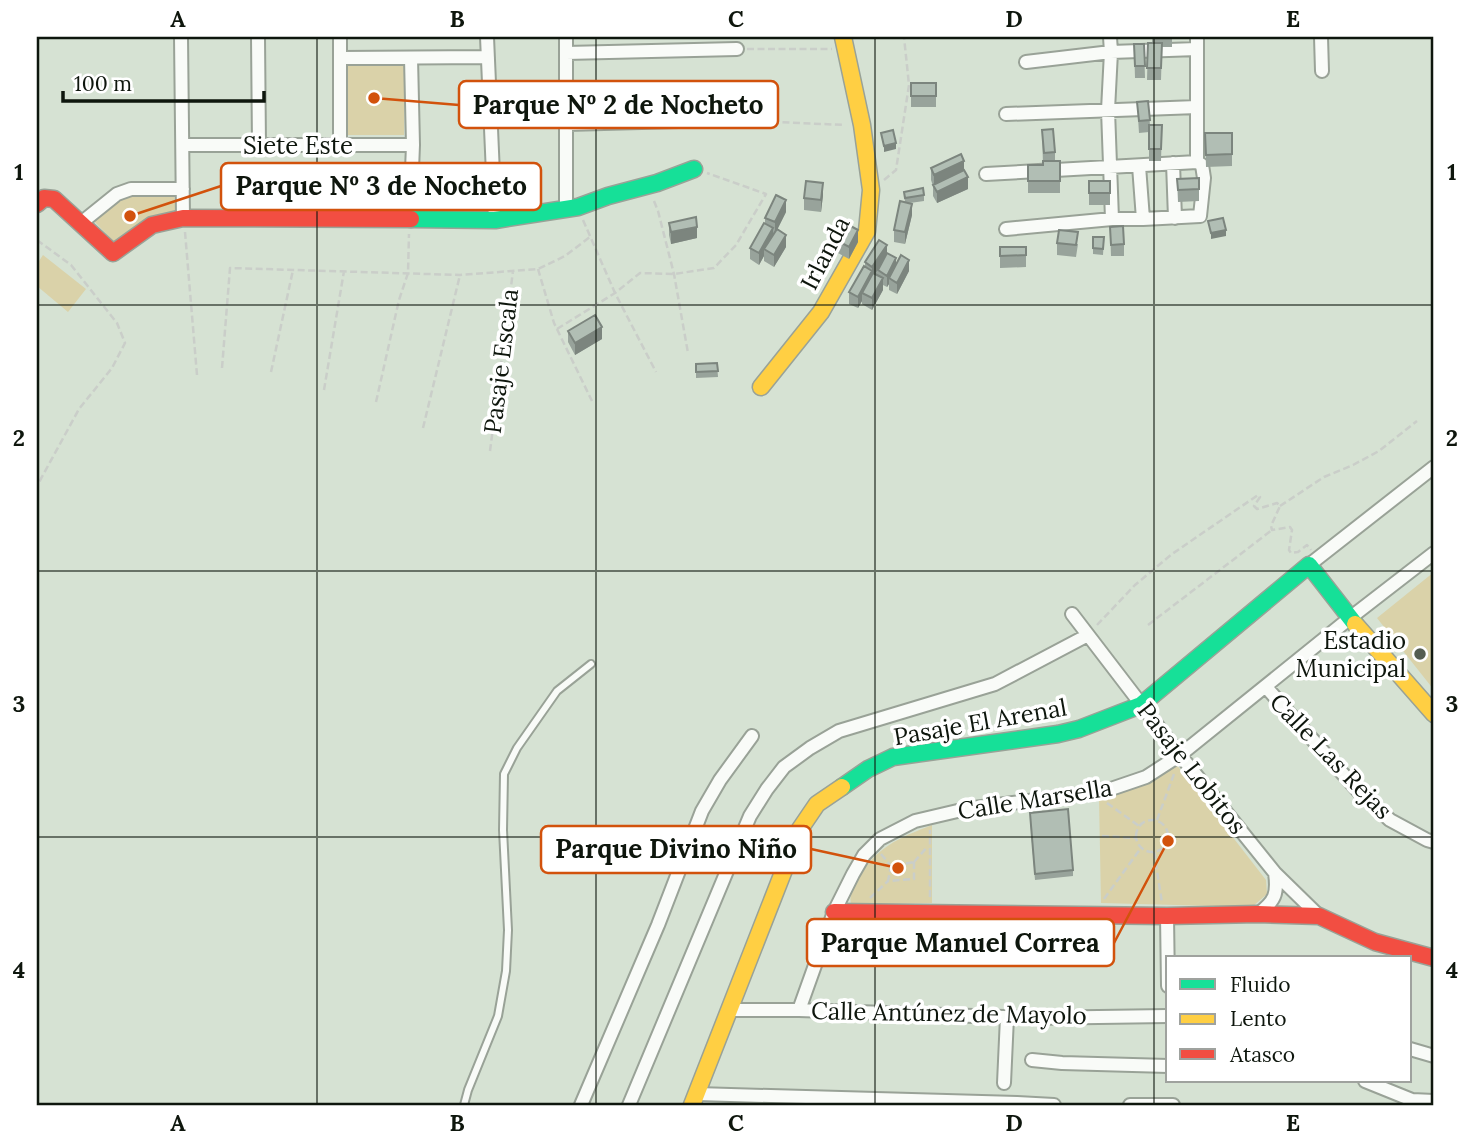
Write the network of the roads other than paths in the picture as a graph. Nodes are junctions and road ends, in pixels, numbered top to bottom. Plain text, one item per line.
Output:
1 (181, 37) edge
2 (258, 37) edge
3 (340, 37) edge
4 (487, 37) edge
5 (566, 37) edge
6 (1110, 37) edge
7 (1321, 37) edge
8 (845, 43) edge
9 (1197, 43) edge
10 (737, 49) road end
11 (1111, 52) junction
12 (566, 53) junction
13 (488, 57) junction
14 (340, 58) junction
15 (411, 58) junction
16 (1026, 62) dead end
17 (1322, 71) dead end
18 (1197, 107) junction
19 (1108, 110) junction
20 (1006, 114) dead end
21 (716, 120) road end
22 (567, 124) junction
23 (183, 145) junction
24 (259, 145) junction
25 (340, 145) junction
26 (413, 145) junction
27 (1197, 162) junction
28 (1173, 163) junction
29 (1139, 166) junction
30 (1111, 167) junction
31 (694, 169) road end
32 (986, 174) dead end
33 (183, 189) junction
34 (37, 204) edge
35 (566, 209) junction
36 (183, 218) junction
37 (1175, 218) junction
38 (1112, 219) junction
39 (1143, 219) junction
40 (410, 220) junction
41 (495, 220) junction
42 (81, 223) junction
43 (1006, 229) dead end
44 (761, 387) dead end
45 (1434, 467) edge
46 (1434, 553) edge
47 (1309, 565) junction
48 (1072, 614) dead end
49 (1350, 618) junction
50 (1087, 635) junction
51 (591, 664) dead end
52 (1266, 687) junction
53 (1141, 705) junction
54 (1434, 714) edge
55 (752, 736) dead end
56 (1180, 755) junction
57 (1434, 842) edge
58 (1275, 873) junction
59 (1164, 909) junction
60 (834, 912) junction
61 (1258, 914) junction
62 (1319, 916) junction
63 (1166, 956) edge
64 (1434, 958) edge
65 (731, 1010) junction
66 (799, 1010) junction
67 (1166, 1016) edge
68 (1007, 1017) junction
69 (1412, 1050) edge
70 (1434, 1056) edge
71 (1032, 1060) dead end
72 (1166, 1066) edge
73 (1368, 1082) edge
74 (1004, 1083) dead end
75 (694, 1100) edge
76 (1434, 1101) edge
77 (464, 1105) edge
78 (581, 1105) edge
79 (629, 1105) edge
80 (1054, 1105) edge
81 (1130, 1105) edge
82 (1172, 1105) edge

1 - 23 street
2 - 24 street
3 - 14 street
4 - 13 street
5 - 12 street
6 - 11 street
7 - 17 street
8 - 44 street, Irlanda
9 - 11 street
9 - 18 street
10 - 12 street
11 - 16 street
11 - 19 street
12 - 22 street
13 - 15 street
13 - 41 street
14 - 15 street
14 - 25 street
15 - 26 street
18 - 19 street
18 - 27 street
19 - 20 street
19 - 30 street
21 - 22 street
22 - 35 street
23 - 24 street, Siete Este
23 - 33 street
24 - 25 street, Siete Este
25 - 26 street, Siete Este
26 - 40 street
27 - 28 street
27 - 37 street
28 - 29 street
28 - 37 street
29 - 30 street
29 - 39 street
30 - 32 street
30 - 38 street
31 - 35 street
33 - 36 street
33 - 42 street
34 - 42 street
35 - 41 street
36 - 40 street
36 - 42 street
37 - 39 street
38 - 39 street
38 - 43 street
40 - 41 street
45 - 47 street
46 - 49 street, Calle Marsella
47 - 49 street
47 - 53 street, Pasaje El Arenal
48 - 50 street, Pasaje Lobitos
49 - 52 street, Calle Marsella
49 - 54 street
50 - 53 street, Pasaje Lobitos
50 - 79 street
51 - 77 lane
52 - 56 street, Calle Marsella
52 - 57 street, Calle Las Rejas
53 - 56 street, Pasaje Lobitos
53 - 65 street, Pasaje El Arenal
55 - 78 street
56 - 58 street, Pasaje Lobitos
56 - 60 street, Calle Marsella
58 - 61 street
58 - 62 street, Pasaje Lobitos
59 - 60 street
59 - 61 street
59 - 63 street
60 - 66 street, Calle Marsella
61 - 62 street
62 - 64 street
65 - 66 street, Calle Antúnez de Mayolo
65 - 75 street, Pasaje El Arenal
66 - 68 street, Calle Antúnez de Mayolo
67 - 68 street, Calle Antúnez de Mayolo
68 - 74 street
69 - 70 street
71 - 72 street
73 - 76 street
75 - 80 street
81 - 82 street

